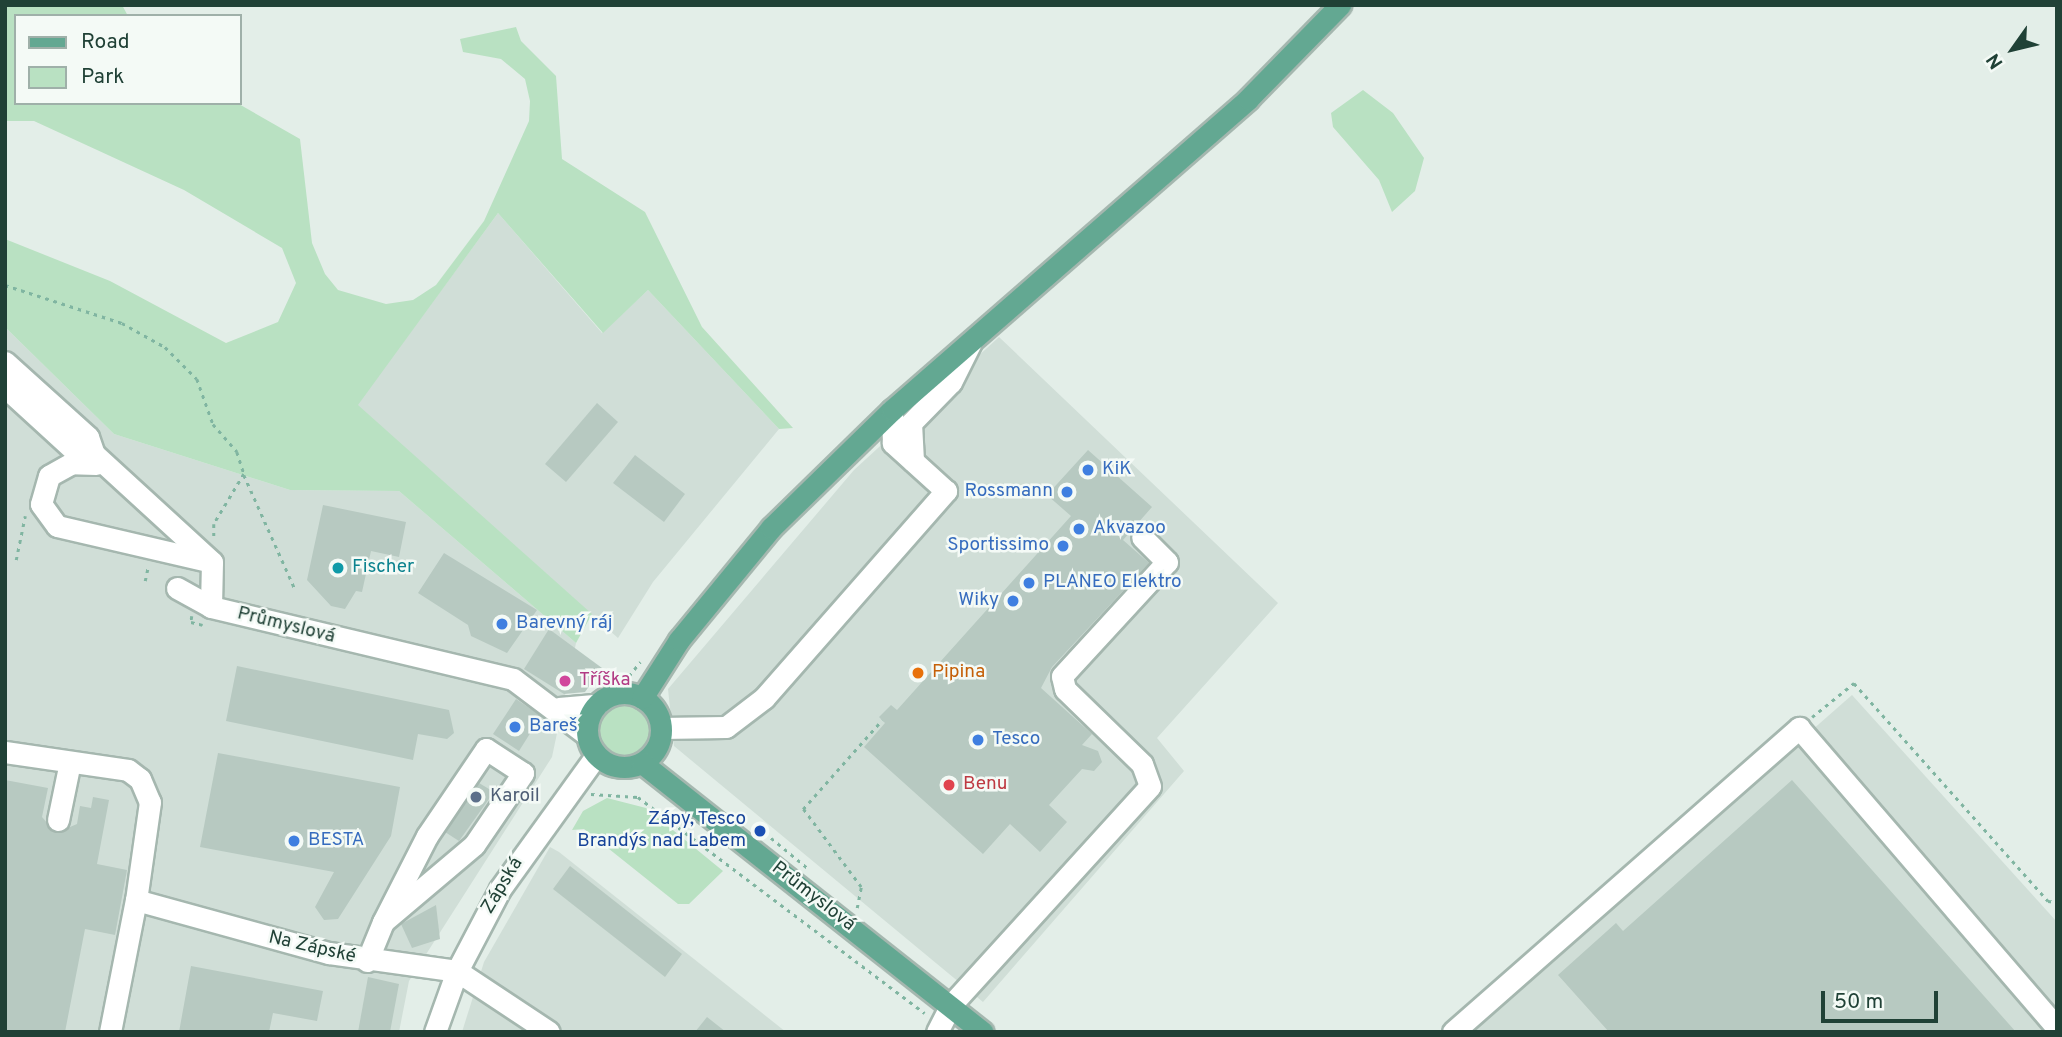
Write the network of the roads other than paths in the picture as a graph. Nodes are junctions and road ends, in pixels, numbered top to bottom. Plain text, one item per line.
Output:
1 (1340, 5) edge
2 (971, 342) junction
3 (5, 362) edge
4 (5, 387) edge
5 (892, 410) junction
6 (99, 459) junction
7 (913, 461) junction
8 (1142, 537) dead end
9 (212, 562) junction
10 (177, 588) dead end
11 (210, 617) junction
12 (642, 698) junction
13 (597, 705) junction
14 (559, 708) junction
15 (661, 728) junction
16 (586, 734) junction
17 (5, 751) edge
18 (596, 755) junction
19 (70, 762) junction
20 (642, 763) junction
21 (58, 820) dead end
22 (136, 900) junction
23 (383, 922) junction
24 (366, 961) junction
25 (457, 971) junction
26 (950, 1006) junction
27 (2057, 1028) edge
28 (939, 1029) edge
29 (110, 1032) edge
30 (435, 1032) edge
31 (549, 1032) edge
32 (983, 1032) edge
33 (1453, 1032) edge

1 - 2 main road
2 - 5 main road
2 - 7 street
3 - 6 street
4 - 6 street
5 - 7 street
5 - 12 main road
6 - 9 street
6 - 9 street
7 - 15 street
8 - 26 street
9 - 11 street, Průmyslová
10 - 11 street
11 - 14 street, Průmyslová
12 - 13 main road
12 - 15 main road
13 - 14 street
13 - 16 main road
14 - 16 street, Průmyslová
15 - 20 main road
16 - 18 main road
17 - 19 street
18 - 20 main road
18 - 25 street, Zápská
19 - 21 street
19 - 22 street
20 - 26 main road, Průmyslová
22 - 24 street, Na Zápské
22 - 29 street
23 - 23 street
23 - 24 street
24 - 25 street, Na Zápské
25 - 30 street, Zápská
25 - 31 street
26 - 28 street
26 - 32 main road, Průmyslová
27 - 33 street

